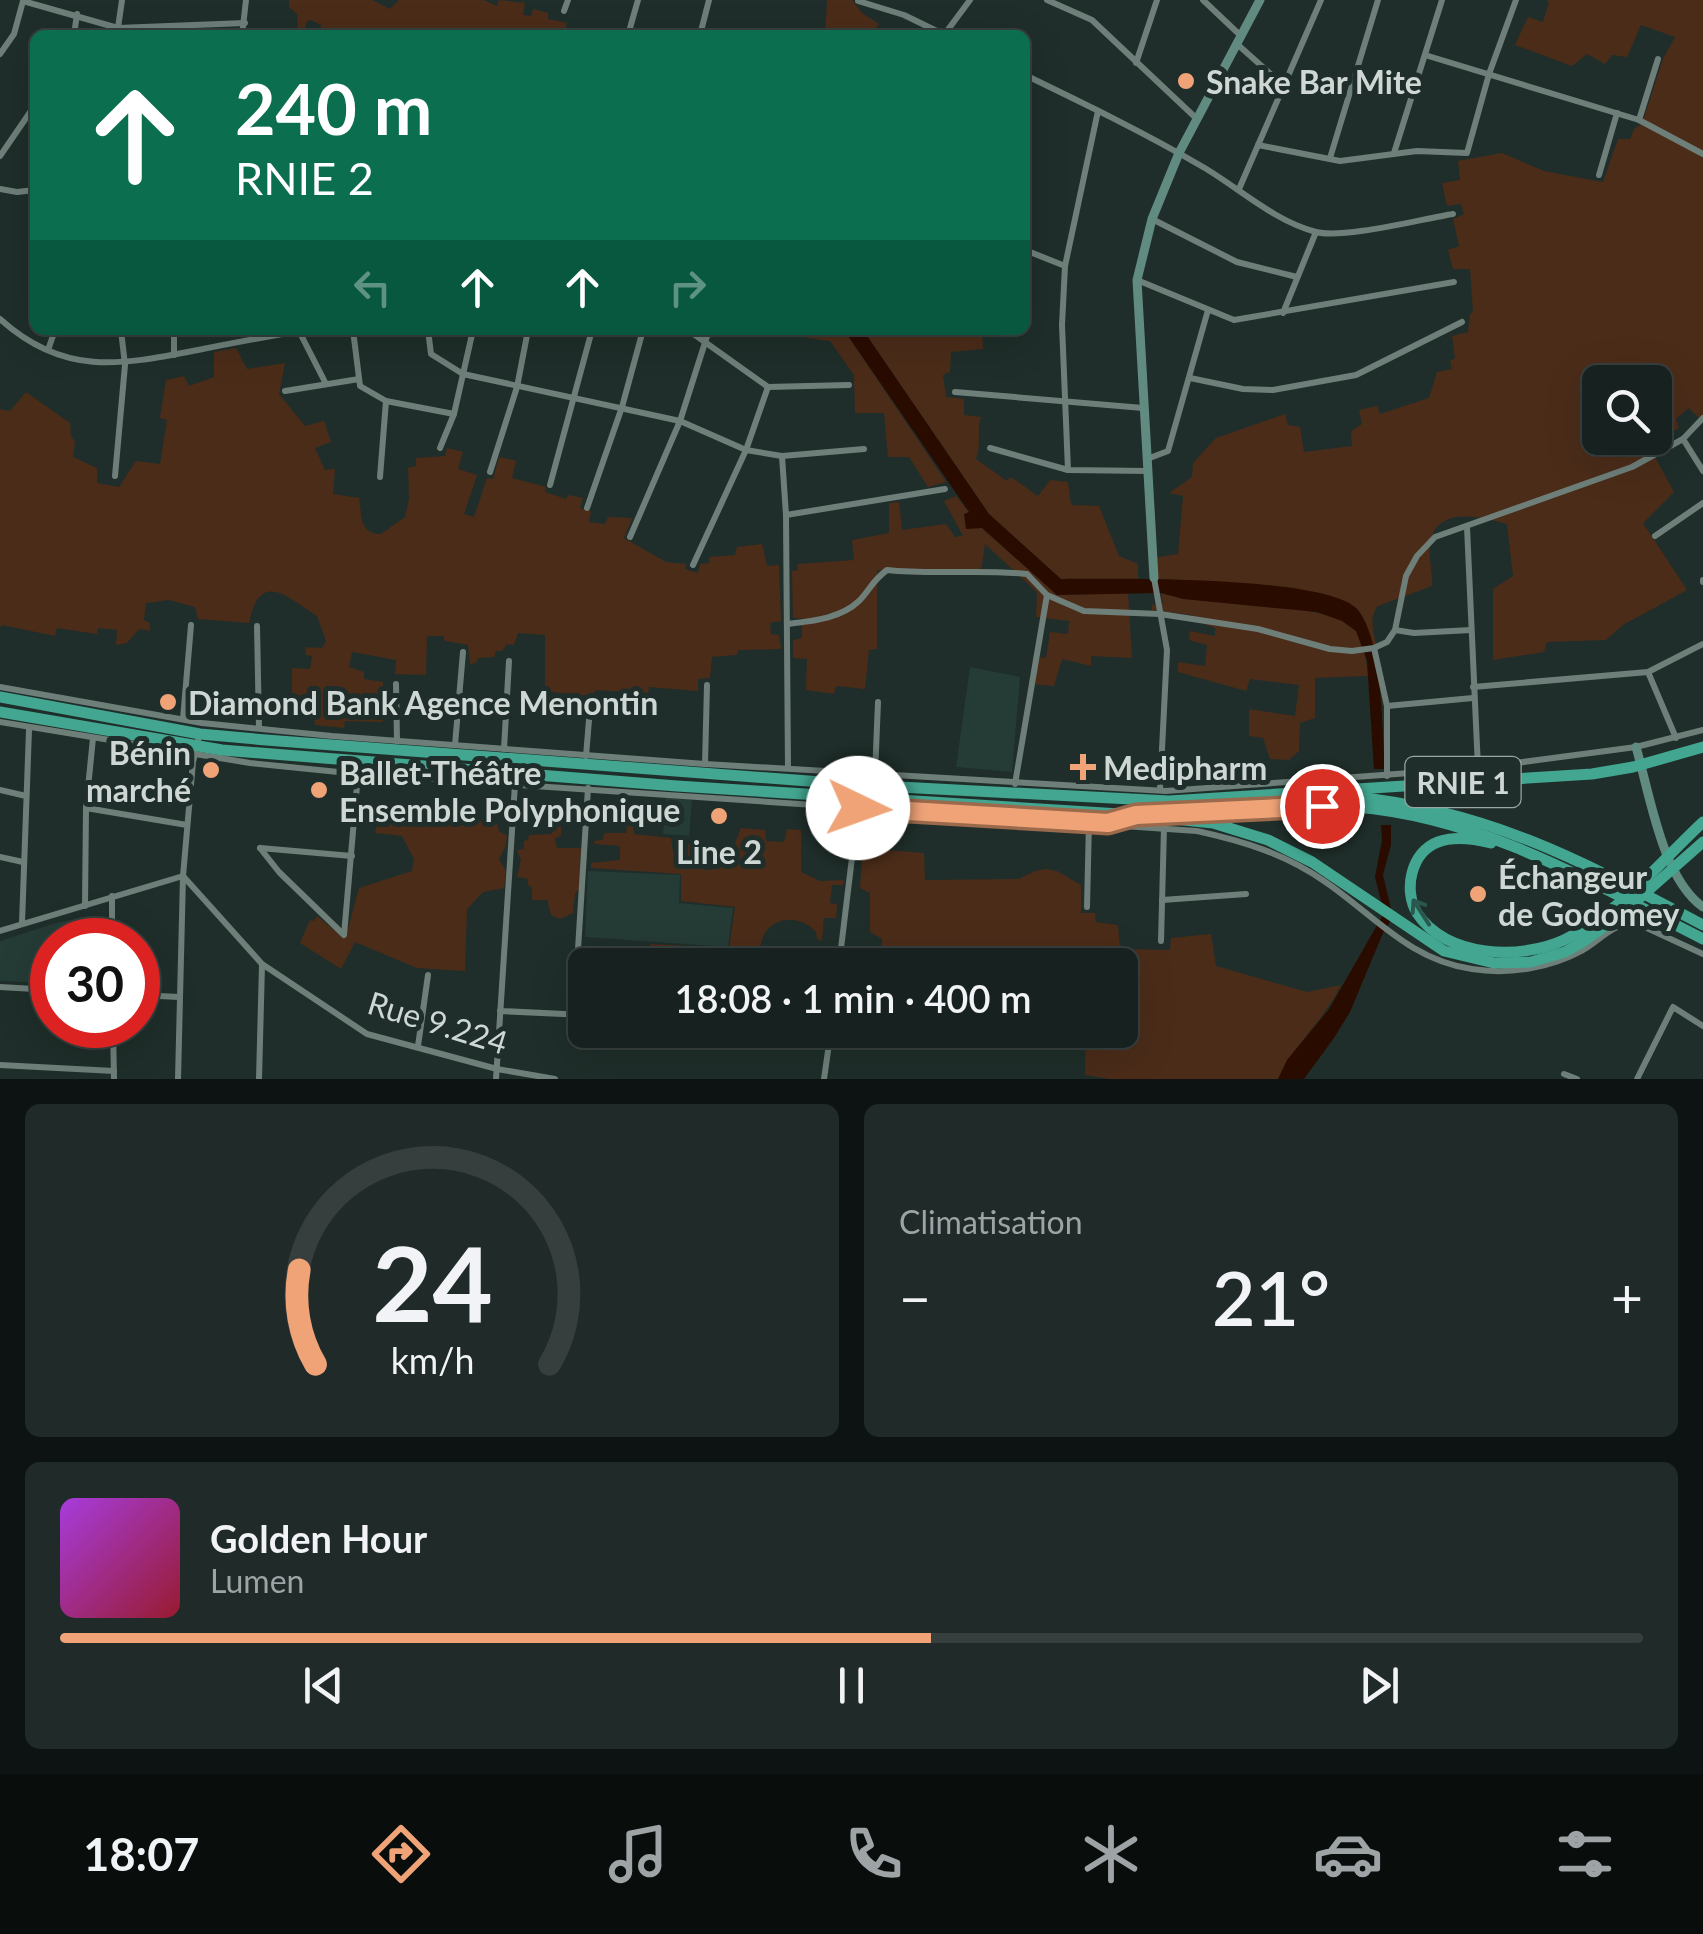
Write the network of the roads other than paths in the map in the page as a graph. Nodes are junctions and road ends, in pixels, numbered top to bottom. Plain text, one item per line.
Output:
1 (23, 0) edge
2 (122, 0) edge
3 (246, 0) edge
4 (568, 0) edge
5 (638, 0) edge
6 (709, 0) edge
7 (970, 0) edge
8 (1048, 0) edge
9 (1158, 0) edge
10 (1203, 0) edge
11 (1260, 0) edge
12 (1321, 0) edge
13 (1378, 0) edge
14 (1442, 0) edge
15 (1516, 0) edge
16 (858, 1) edge
17 (564, 10) dead end
18 (78, 14) junction
19 (244, 23) junction
20 (118, 28) junction
21 (75, 30) edge
22 (243, 30) edge
23 (629, 30) edge
24 (701, 30) edge
25 (934, 30) edge
26 (948, 30) edge
27 (1238, 40) junction
28 (0, 54) edge
29 (1426, 54) junction
30 (1658, 59) dead end
31 (1136, 63) junction
32 (1489, 74) junction
33 (1030, 77) edge
34 (1284, 86) junction
35 (1098, 111) junction
36 (30, 113) edge
37 (1618, 113) junction
38 (1197, 119) junction
39 (1639, 120) junction
40 (1258, 146) junction
41 (1178, 153) junction
42 (1394, 154) junction
43 (1703, 154) edge
44 (0, 156) edge
45 (1330, 158) junction
46 (1599, 175) dead end
47 (1240, 188) junction
48 (0, 189) edge
49 (30, 191) edge
50 (1453, 214) dead end
51 (1152, 219) junction
52 (1316, 232) junction
53 (1030, 252) edge
54 (1065, 266) junction
55 (1297, 277) junction
56 (1137, 280) junction
57 (1454, 282) dead end
58 (1208, 310) junction
59 (1282, 312) junction
60 (0, 319) edge
61 (1462, 322) dead end
62 (53, 335) edge
63 (122, 335) edge
64 (174, 335) edge
65 (234, 335) edge
66 (275, 335) edge
67 (300, 335) edge
68 (354, 335) edge
69 (429, 335) edge
70 (472, 335) edge
71 (527, 335) edge
72 (591, 335) edge
73 (642, 335) edge
74 (694, 335) edge
75 (708, 335) edge
76 (234, 342) junction
77 (706, 344) junction
78 (48, 350) junction
79 (174, 354) junction
80 (124, 364) junction
81 (463, 374) junction
82 (1190, 378) junction
83 (359, 379) junction
84 (326, 384) junction
85 (849, 385) dead end
86 (518, 387) junction
87 (768, 387) junction
88 (285, 391) dead end
89 (956, 392) dead end
90 (576, 397) junction
91 (386, 401) junction
92 (1068, 402) junction
93 (622, 407) junction
94 (1143, 408) junction
95 (454, 414) junction
96 (1703, 418) edge
97 (680, 421) junction
98 (1683, 439) junction
99 (440, 448) dead end
100 (990, 448) dead end
101 (864, 449) dead end
102 (746, 450) junction
103 (782, 456) junction
104 (1146, 459) junction
105 (1068, 470) junction
106 (1149, 471) junction
107 (1703, 471) edge
108 (490, 472) dead end
109 (116, 476) dead end
110 (380, 477) dead end
111 (550, 485) dead end
112 (944, 490) dead end
113 (1703, 503) edge
114 (587, 508) dead end
115 (786, 515) junction
116 (1467, 527) junction
117 (1654, 536) dead end
118 (630, 537) dead end
119 (693, 565) dead end
120 (1154, 578) joint
121 (1047, 595) junction
122 (1160, 614) junction
123 (787, 624) junction
124 (191, 625) dead end
125 (256, 626) dead end
126 (1395, 630) junction
127 (1471, 630) junction
128 (1703, 644) edge
129 (1374, 648) junction
130 (463, 652) dead end
131 (509, 661) dead end
132 (1648, 672) junction
133 (396, 684) dead end
134 (708, 686) dead end
135 (0, 687) edge
136 (1472, 687) junction
137 (0, 696) edge
138 (1473, 698) junction
139 (878, 702) dead end
140 (1387, 706) junction
141 (590, 708) dead end
142 (0, 712) edge
143 (184, 719) junction
144 (0, 722) edge
145 (201, 728) junction
146 (259, 728) junction
147 (29, 730) junction
148 (1703, 730) edge
149 (93, 738) junction
150 (1676, 738) junction
151 (397, 741) junction
152 (454, 745) junction
153 (1636, 747) junction
154 (1703, 747) edge
155 (504, 750) junction
156 (195, 751) junction
157 (586, 756) junction
158 (705, 764) junction
159 (788, 768) junction
160 (1478, 768) junction
161 (358, 774) junction
162 (875, 775) junction
163 (1386, 776) junction
164 (515, 784) junction
165 (1016, 784) junction
166 (588, 788) junction
167 (1160, 788) junction
168 (0, 790) edge
169 (1317, 792) junction
170 (26, 796) junction
171 (86, 808) junction
172 (858, 808) junction
173 (1136, 815) junction
174 (1090, 822) junction
175 (1703, 822) edge
176 (1108, 823) junction
177 (186, 826) junction
178 (1164, 828) junction
179 (1703, 842) edge
180 (1520, 848) junction
181 (352, 856) junction
182 (0, 857) edge
183 (23, 862) junction
184 (183, 876) junction
185 (1246, 894) dead end
186 (112, 896) junction
187 (1162, 900) junction
188 (86, 906) junction
189 (1087, 907) dead end
190 (1703, 907) edge
191 (112, 918) edge
192 (22, 923) junction
193 (1703, 925) edge
194 (0, 931) edge
195 (1703, 940) edge
196 (1161, 942) dead end
197 (578, 948) edge
198 (841, 948) edge
199 (1703, 954) edge
200 (262, 964) junction
201 (428, 975) dead end
202 (0, 987) edge
203 (30, 989) edge
204 (160, 996) edge
205 (179, 997) junction
206 (500, 1012) junction
207 (568, 1014) edge
208 (1703, 1026) edge
209 (418, 1046) junction
210 (114, 1048) edge
211 (828, 1048) edge
212 (0, 1065) edge
213 (497, 1068) junction
214 (1564, 1074) dead end
215 (114, 1075) edge
216 (178, 1079) edge
217 (259, 1079) edge
218 (496, 1079) edge
219 (555, 1079) edge
220 (824, 1079) edge
221 (1577, 1079) edge
222 (1637, 1079) edge

1 - 18 street
1 - 28 street
2 - 20 street
3 - 19 street
4 - 17 street
5 - 23 street
6 - 24 street
7 - 26 street
8 - 31 street
9 - 31 street
10 - 27 street
11 - 27 street
12 - 34 street
13 - 45 street
14 - 29 street
15 - 32 street
16 - 25 street
18 - 20 street
18 - 21 street
19 - 20 street
19 - 22 street
27 - 34 street
27 - 38 street
29 - 32 street
29 - 42 street
30 - 39 street
31 - 38 street
32 - 37 street
32 - 42 street
33 - 35 street
34 - 40 street
35 - 41 street
35 - 54 street
36 - 44 street
37 - 39 street
37 - 46 street
38 - 41 street
39 - 43 street
40 - 45 street
40 - 47 street
41 - 47 street
41 - 51 street
42 - 45 street
47 - 52 street
48 - 49 street
50 - 52 street
51 - 55 street
51 - 56 street
52 - 55 street
53 - 54 street
54 - 92 street
55 - 59 street
56 - 58 street
56 - 94 street
57 - 59 street
58 - 59 street
58 - 82 street
60 - 78 street
61 - 82 street
62 - 78 street
63 - 80 street
64 - 79 street
65 - 76 street
66 - 76 street
67 - 84 street
68 - 83 street
69 - 81 street
70 - 81 street
71 - 86 street
72 - 90 street
73 - 93 street
74 - 77 street
75 - 77 street
76 - 79 street
77 - 87 street
77 - 97 street
78 - 80 street
79 - 80 street
80 - 109 street
81 - 86 street
81 - 95 street
82 - 104 street
83 - 84 street
83 - 91 street
84 - 88 street
85 - 87 street
86 - 90 street
86 - 108 street
87 - 102 street
89 - 92 street
90 - 93 street
90 - 111 street
91 - 95 street
91 - 110 street
92 - 94 street
92 - 105 street
93 - 97 street
93 - 114 street
94 - 104 street
95 - 99 street
96 - 98 street
97 - 102 street
97 - 118 street
98 - 107 street
98 - 116 street
100 - 105 street
101 - 103 street
102 - 103 street
102 - 119 street
103 - 115 street
104 - 106 street
105 - 106 street
106 - 120 street
112 - 115 street
113 - 117 street
115 - 123 street
116 - 126 street
116 - 127 street
120 - 122 street
121 - 122 street
121 - 123 street
121 - 165 street
122 - 129 street
122 - 167 street
123 - 159 street
124 - 143 street
125 - 146 street
126 - 127 street
126 - 129 street
127 - 136 street
128 - 132 street
129 - 140 street
130 - 152 street
131 - 155 street
132 - 136 street
132 - 150 street
133 - 151 street
134 - 158 street
135 - 143 street
136 - 138 street
137 - 145 highway, RNIE 1
138 - 140 street
138 - 160 street
139 - 162 street
140 - 163 street
141 - 157 street
142 - 156 highway
143 - 145 street
144 - 147 street
145 - 146 street
145 - 156 street
145 - 169 highway, RNIE 1
146 - 151 street
147 - 149 street
147 - 170 street
148 - 150 street
149 - 156 street
149 - 171 street
150 - 153 street
151 - 152 street
152 - 155 street
153 - 160 street
153 - 190 street
154 - 169 highway, RNIE 1
155 - 157 street
156 - 161 street
156 - 173 highway
156 - 177 street
157 - 158 street
158 - 159 street
159 - 162 street
160 - 163 street
161 - 164 street
161 - 181 street
162 - 165 street
163 - 167 street
164 - 166 street
164 - 206 street
165 - 167 street
166 - 172 street
166 - 197 street
168 - 170 street
169 - 193 highway
170 - 183 street
171 - 177 street
171 - 188 street
172 - 174 street
172 - 198 street
173 - 176 highway
173 - 179 highway
173 - 180 highway
174 - 176 street
174 - 189 street
175 -> 180 highway
176 - 178 street
177 - 184 street
178 - 187 street
178 - 199 street
180 - 195 highway
181 - 181 street
182 - 183 street
183 - 192 street
184 - 186 street
184 - 200 street, Rue 9.224
184 - 205 street
185 - 187 street
186 - 188 street
186 - 191 street
187 - 196 street
188 - 192 street
192 - 194 street
200 - 209 street, Rue 9.224
200 - 217 street
201 - 209 street
202 - 203 street
204 - 205 street
205 - 216 street
206 - 207 street
206 - 213 street
208 - 222 street
209 - 213 street, Rue 9.224
210 - 215 street
211 - 220 street
212 - 215 street
213 - 218 street
213 - 219 street, Rue 9.224
214 - 221 street

